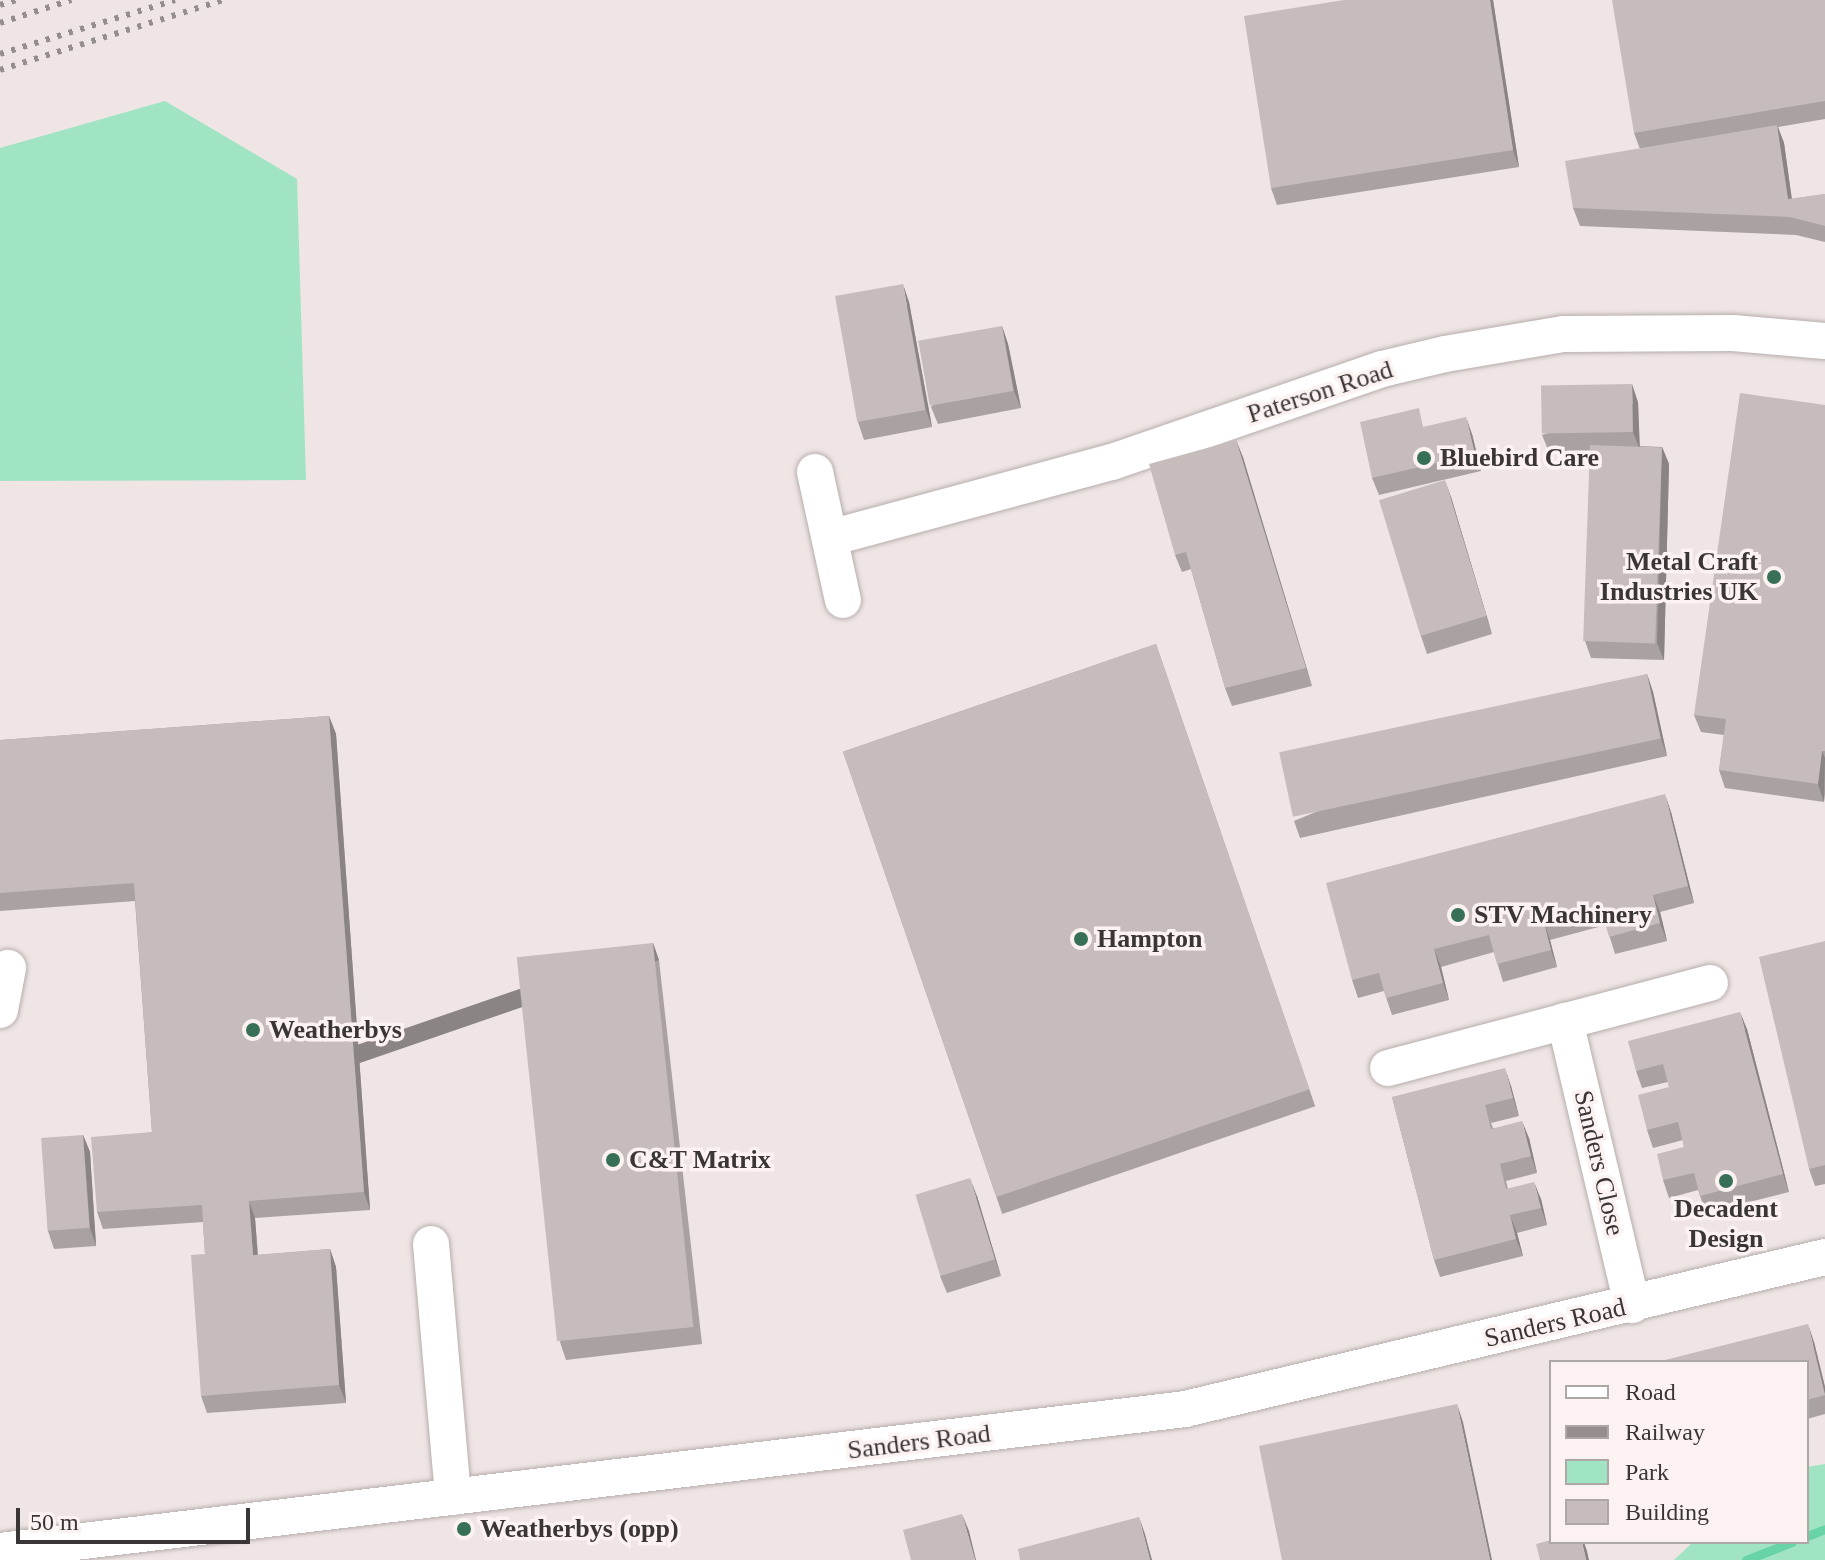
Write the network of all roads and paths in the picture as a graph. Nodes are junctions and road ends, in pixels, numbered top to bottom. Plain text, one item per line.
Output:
1 (1825, 341) edge
2 (815, 472) dead end
3 (830, 538) junction
4 (843, 600) dead end
5 (8, 968) dead end
6 (1710, 983) dead end
7 (0, 1010) edge
8 (1565, 1021) junction
9 (1388, 1068) dead end
10 (431, 1244) dead end
11 (1825, 1257) edge
12 (1632, 1305) junction
13 (453, 1497) junction
14 (157, 1547) edge
15 (0, 1551) edge

1 - 3 street, Paterson Road
2 - 3 street
3 - 4 street
5 - 7 street
6 - 8 street
8 - 9 street
8 - 12 street, Sanders Close
10 - 13 street
11 - 12 street, Sanders Road
12 - 13 street, Sanders Road
13 - 14 street, Sanders Road
14 - 15 street, Sanders Road

